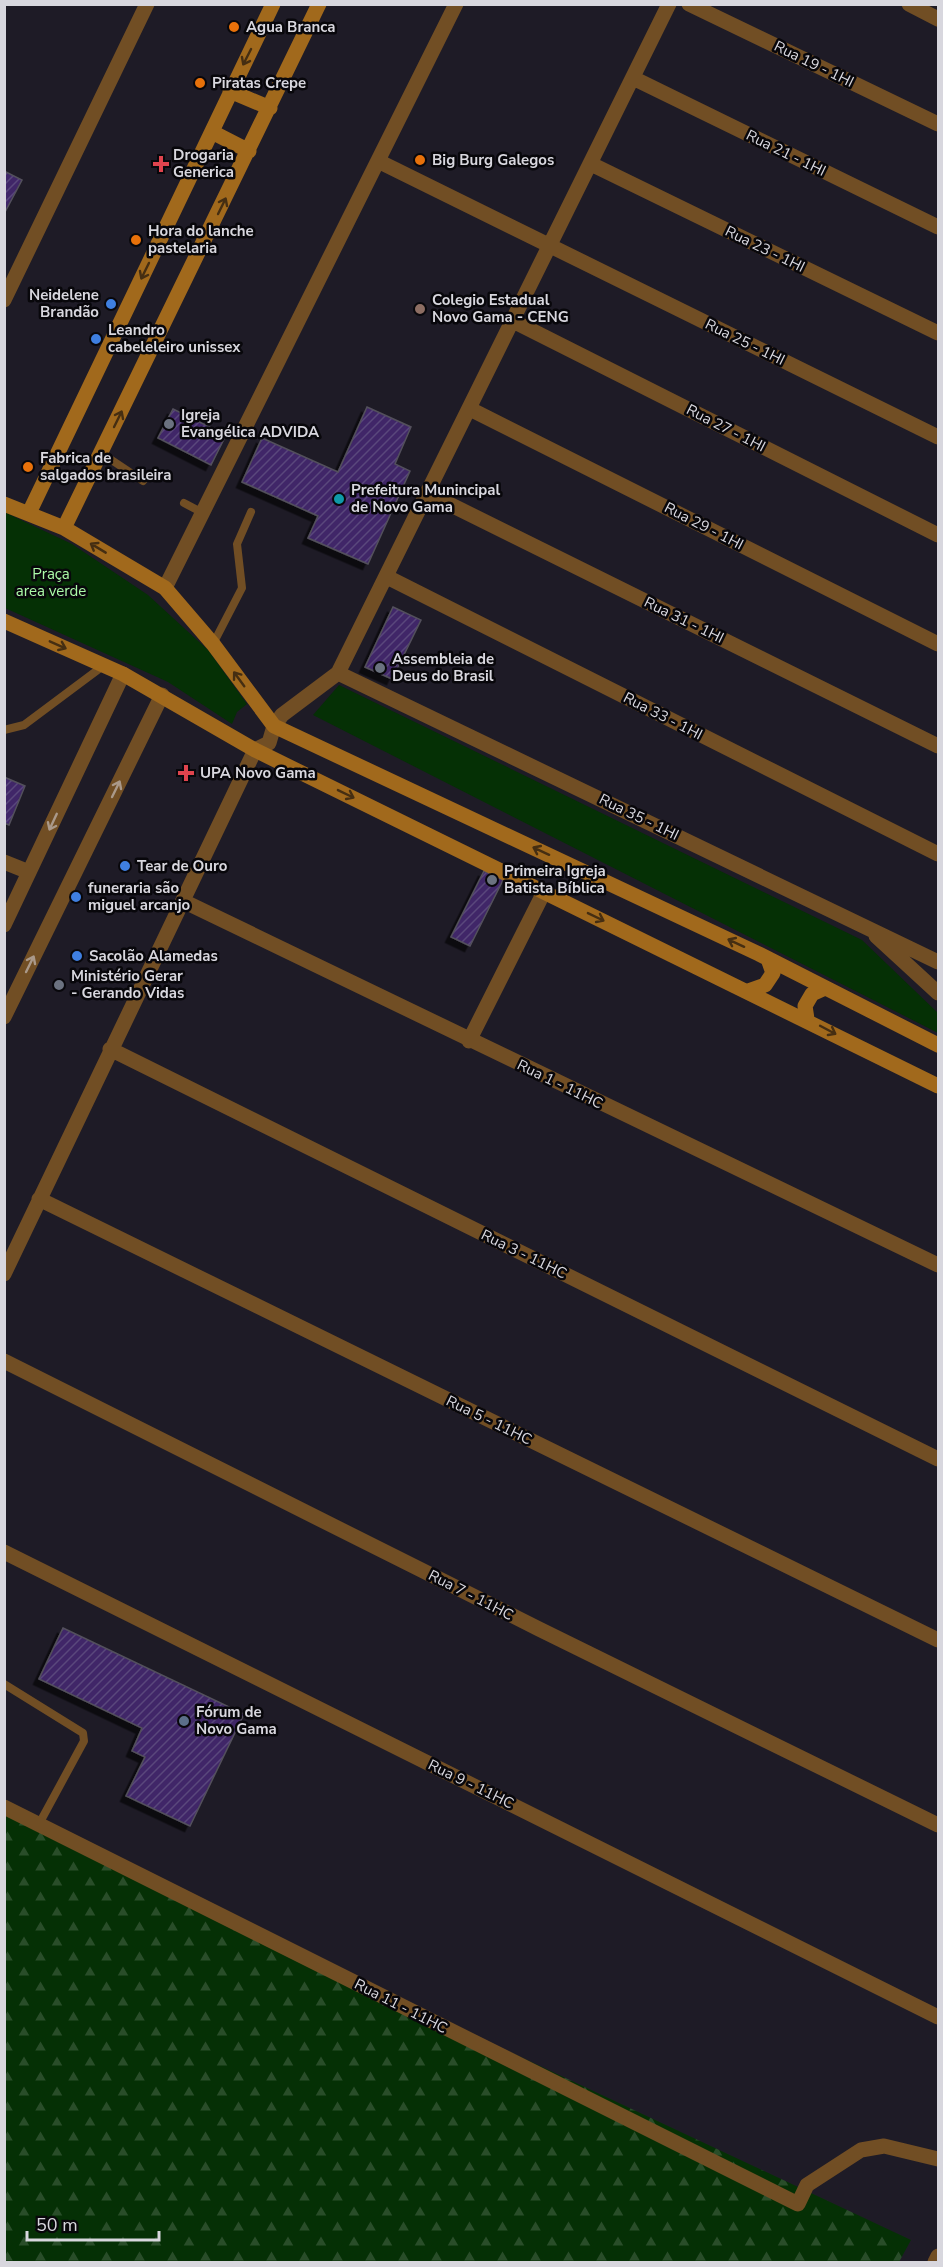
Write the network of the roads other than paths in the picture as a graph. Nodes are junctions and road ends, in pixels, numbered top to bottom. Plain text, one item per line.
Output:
1 (147, 4) edge
2 (273, 4) edge
3 (319, 4) edge
4 (456, 4) edge
5 (669, 4) edge
6 (689, 4) edge
7 (909, 4) edge
8 (939, 19) edge
9 (633, 78) junction
10 (230, 91) junction
11 (270, 108) junction
12 (939, 124) edge
13 (212, 132) junction
14 (249, 151) junction
15 (378, 161) junction
16 (591, 164) junction
17 (939, 227) edge
18 (552, 247) junction
19 (4, 300) edge
20 (513, 321) junction
21 (939, 333) edge
22 (470, 409) junction
23 (939, 436) edge
24 (101, 453) junction
25 (143, 480) dead end
26 (429, 494) junction
27 (184, 503) dead end
28 (4, 504) edge
29 (251, 512) dead end
30 (29, 513) junction
31 (203, 513) junction
32 (64, 528) junction
33 (939, 535) edge
34 (387, 577) junction
35 (165, 588) junction
36 (4, 621) edge
37 (213, 644) junction
38 (939, 644) edge
39 (104, 666) junction
40 (338, 673) junction
41 (123, 674) junction
42 (162, 695) junction
43 (274, 726) junction
44 (4, 730) edge
45 (939, 746) edge
46 (255, 750) junction
47 (939, 854) edge
48 (4, 862) edge
49 (29, 872) junction
50 (544, 892) junction
51 (183, 901) junction
52 (4, 924) edge
53 (862, 924) junction
54 (768, 959) junction
55 (939, 962) edge
56 (823, 989) junction
57 (748, 991) junction
58 (939, 993) edge
59 (4, 1017) edge
60 (807, 1019) junction
61 (469, 1041) junction
62 (939, 1045) edge
63 (110, 1049) junction
64 (939, 1086) edge
65 (39, 1199) junction
66 (939, 1265) edge
67 (4, 1274) edge
68 (4, 1361) edge
69 (939, 1460) edge
70 (4, 1552) edge
71 (939, 1640) edge
72 (4, 1684) edge
73 (4, 1807) edge
74 (39, 1824) junction
75 (939, 1825) edge
76 (939, 2017) edge
77 (939, 2158) edge
78 (939, 2256) edge
79 (935, 2262) edge

1 - 19 street
2 -> 10 street
3 - 11 street
4 - 15 street
5 - 9 street
6 - 12 street, Rua 19 - 1HI
7 - 8 street
9 - 16 street
9 - 17 street, Rua 21 - 1HI
10 - 11 street
10 - 13 street
11 - 14 street
13 - 14 street
13 -> 30 street
24 -> 14 street
15 - 18 street, Rua 25 - 1HI
15 - 31 street
16 - 18 street
16 - 21 street, Rua 23 - 1HI
18 - 20 street
18 - 23 street, Rua 25 - 1HI
20 - 22 street
20 - 33 street, Rua 27 - 1HI
22 - 26 street
22 - 38 street, Rua 29 - 1HI
24 - 25 lane
24 - 32 street
26 - 34 street
26 - 45 street, Rua 31 - 1HI
27 - 31 lane
28 - 30 street
29 - 37 lane
30 - 32 street
31 - 35 street
35 -> 32 street
34 - 40 street
34 - 47 street, Rua 33 - 1HI
35 - 37 street
36 -> 39 street
43 -> 37 street
39 - 41 street
39 - 44 lane
40 - 43 street
40 - 53 street, Rua 35 - 1HI
41 - 42 street
41 -> 49 street
42 - 46 street
59 -> 42 street
43 - 46 street
54 -> 43 street
46 -> 50 street
46 - 51 street
48 - 49 street
49 - 52 street
50 -> 57 street
50 - 61 street
51 - 61 street, Rua 1 - 11HC
51 - 63 street
53 - 55 street, Rua 35 - 1HI
53 - 58 street
54 - 56 street
54 - 57 street
56 - 60 street
56 - 62 street
57 - 60 street
60 -> 64 street
61 - 66 street, Rua 1 - 11HC
63 - 65 street
63 - 69 street, Rua 3 - 11HC
65 - 67 street
65 - 71 street, Rua 5 - 11HC
68 - 75 street, Rua 7 - 11HC
70 - 76 street, Rua 9 - 11HC
72 - 74 lane
73 - 74 street, Rua 11 - 11HC
74 - 77 street, Rua 11 - 11HC
78 - 79 street

